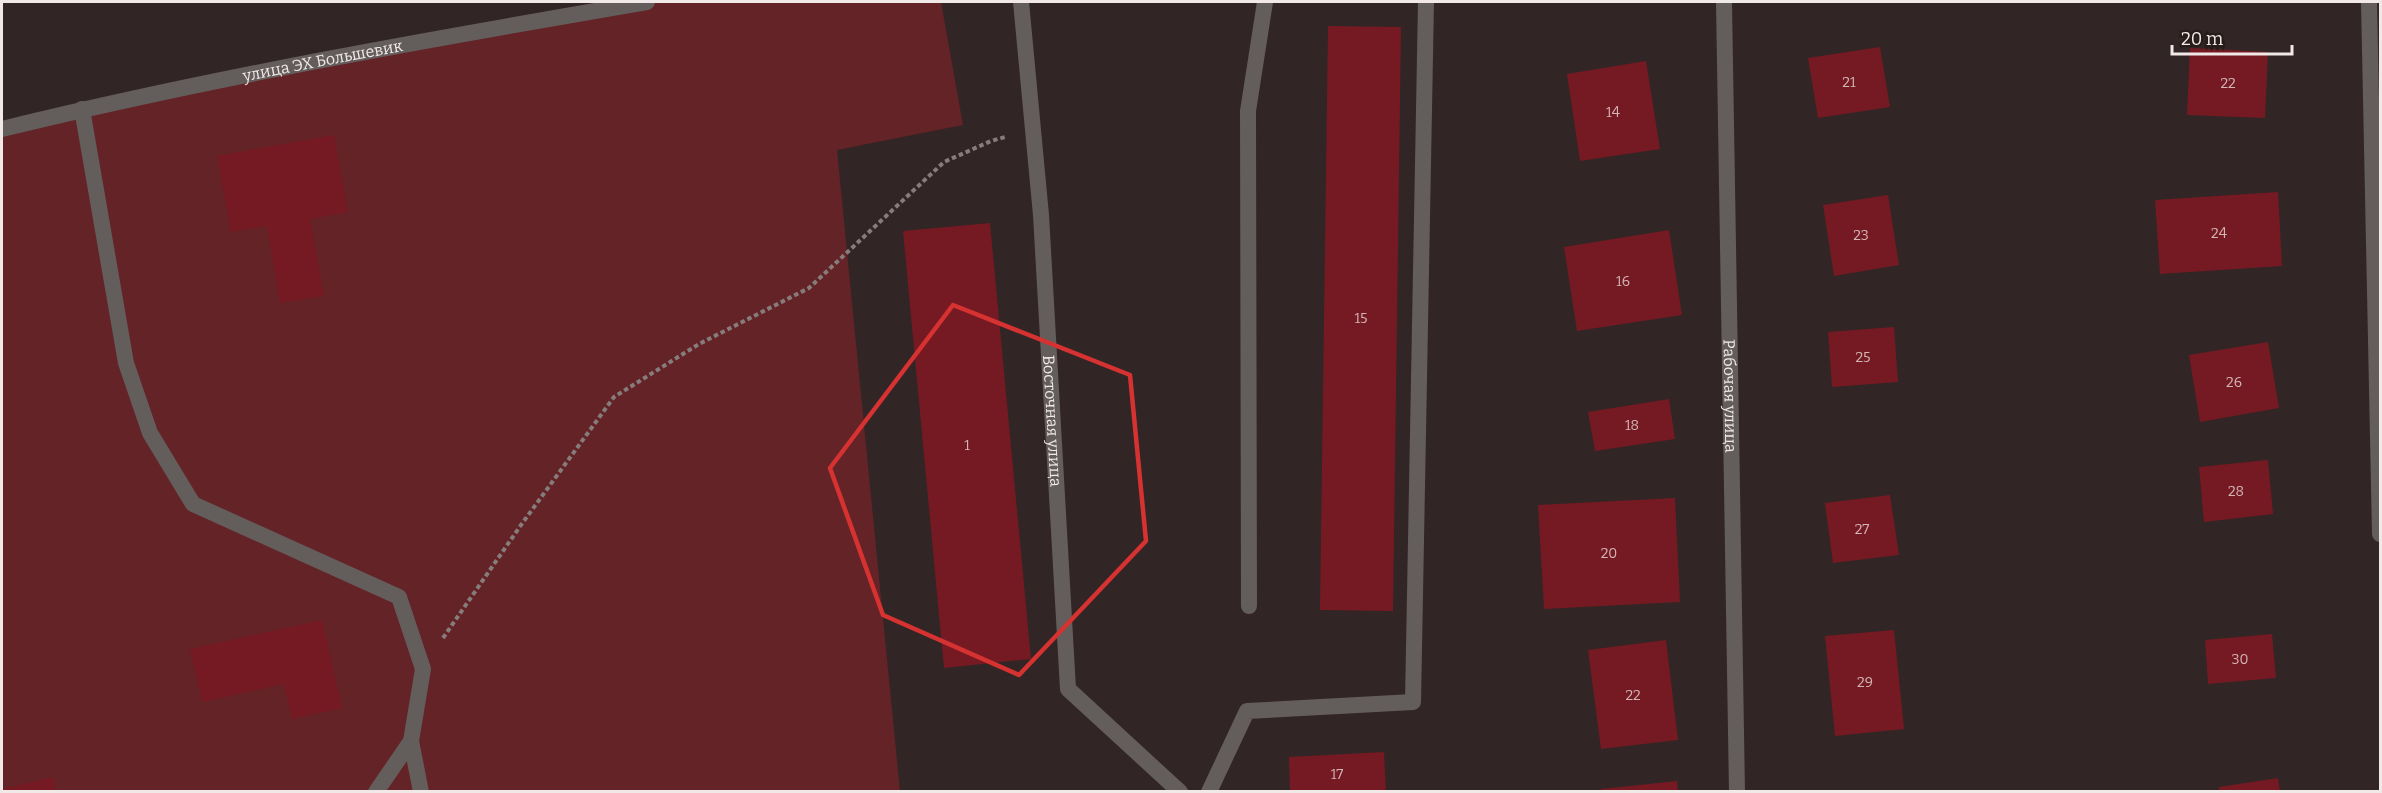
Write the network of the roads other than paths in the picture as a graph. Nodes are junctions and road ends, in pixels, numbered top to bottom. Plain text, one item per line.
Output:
1 (646, 2) edge
2 (1021, 2) edge
3 (1265, 2) edge
4 (1426, 2) edge
5 (1724, 2) edge
6 (2369, 2) edge
7 (82, 109) junction
8 (2, 129) edge
9 (2380, 534) edge
10 (1249, 606) dead end
11 (411, 741) junction
12 (376, 792) edge
13 (420, 792) edge
14 (1180, 792) edge
15 (1209, 792) edge
16 (1737, 792) edge

1 - 7 street, улица ЭХ Большевик
2 - 14 street, Восточная улица
3 - 10 street
4 - 15 street
5 - 16 street, Рабочая улица
6 - 9 street
7 - 8 street, улица ЭХ Большевик
7 - 11 street
11 - 12 street
11 - 13 street

